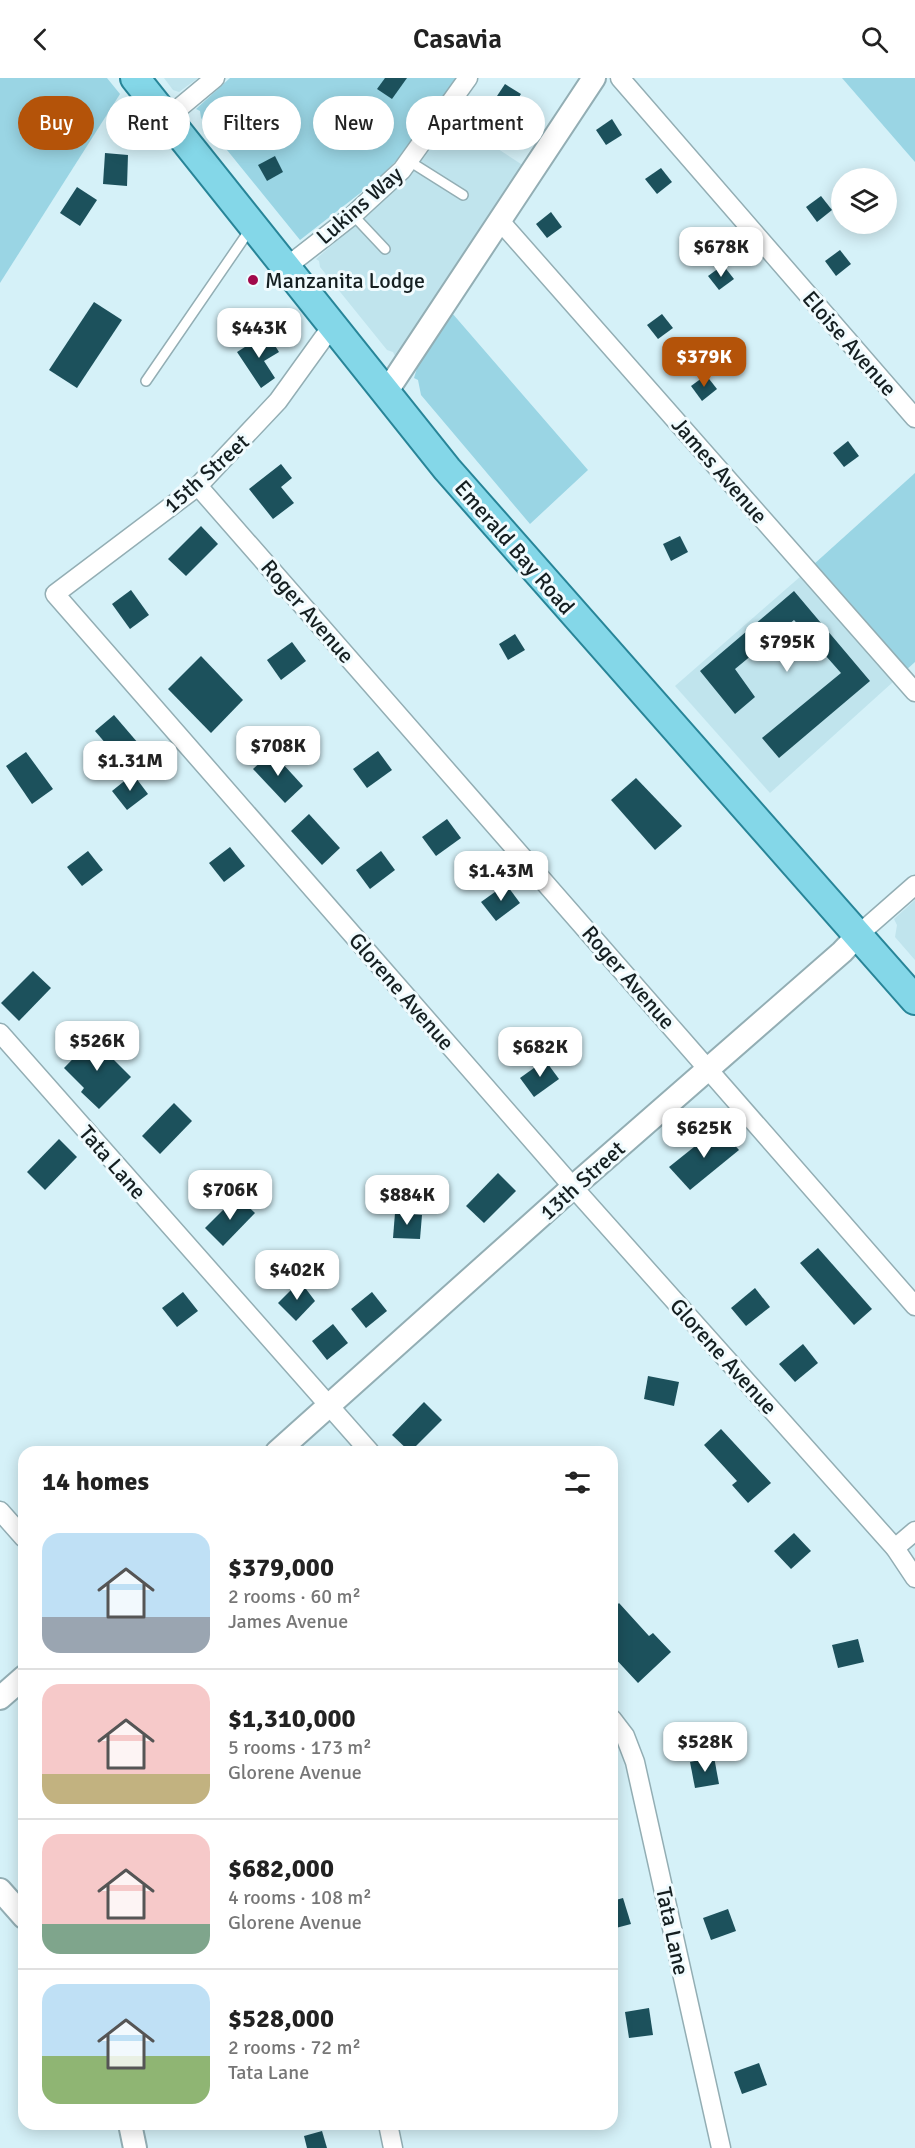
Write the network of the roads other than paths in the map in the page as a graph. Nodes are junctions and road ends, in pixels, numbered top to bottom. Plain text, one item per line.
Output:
1 (135, 78) edge
2 (215, 78) edge
3 (468, 78) edge
4 (594, 78) edge
5 (620, 78) edge
6 (149, 96) edge
7 (190, 99) edge
8 (190, 147) edge
9 (409, 161) junction
10 (463, 195) dead end
11 (353, 215) junction
12 (500, 221) junction
13 (252, 226) junction
14 (385, 249) dead end
15 (285, 268) junction
16 (332, 326) junction
17 (146, 381) dead end
18 (385, 394) junction
19 (915, 418) edge
20 (198, 486) junction
21 (55, 594) joint
22 (915, 692) edge
23 (913, 891) edge
24 (858, 935) junction
25 (915, 1000) edge
26 (0, 1033) edge
27 (708, 1067) junction
28 (573, 1187) junction
29 (915, 1306) edge
30 (328, 1406) junction
31 (284, 1446) edge
32 (365, 1446) edge
33 (0, 1510) edge
34 (18, 1531) edge
35 (915, 1531) edge
36 (895, 1548) junction
37 (915, 1578) edge
38 (18, 1682) edge
39 (0, 1698) edge
40 (618, 1727) edge
41 (0, 1890) edge
42 (18, 1910) edge
43 (131, 2130) edge
44 (389, 2130) edge
45 (135, 2148) edge
46 (393, 2148) edge
47 (721, 2148) edge

1 - 6 main road, Emerald Bay Road
2 - 7 street
3 - 9 street, Lukins Way
4 - 12 street
5 - 19 street, Eloise Avenue
8 - 13 main road, Emerald Bay Road
9 - 10 lane
9 - 11 street, Lukins Way
11 - 14 lane
11 - 15 street, Lukins Way
12 - 18 street
12 - 22 street, James Avenue
13 - 15 main road, Emerald Bay Road
13 - 17 lane
15 - 16 main road, Emerald Bay Road
16 - 18 main road, Emerald Bay Road
16 - 20 street, 15th Street
18 - 24 main road, Emerald Bay Road
20 - 21 street, 15th Street
20 - 27 street, Roger Avenue
21 - 28 street, Glorene Avenue
23 - 24 street, 13th Street
24 - 25 main road, Emerald Bay Road
24 - 27 street, 13th Street
26 - 30 street, Tata Lane
27 - 28 street, 13th Street
27 - 29 street, Roger Avenue
28 - 30 street, 13th Street
28 - 36 street, Glorene Avenue
30 - 31 street, 13th Street
30 - 32 street, Tata Lane
33 - 34 street
35 - 36 street
36 - 37 street, Glorene Avenue
38 - 39 street
40 - 47 street, Tata Lane
41 - 42 street
43 - 45 street
44 - 46 street

